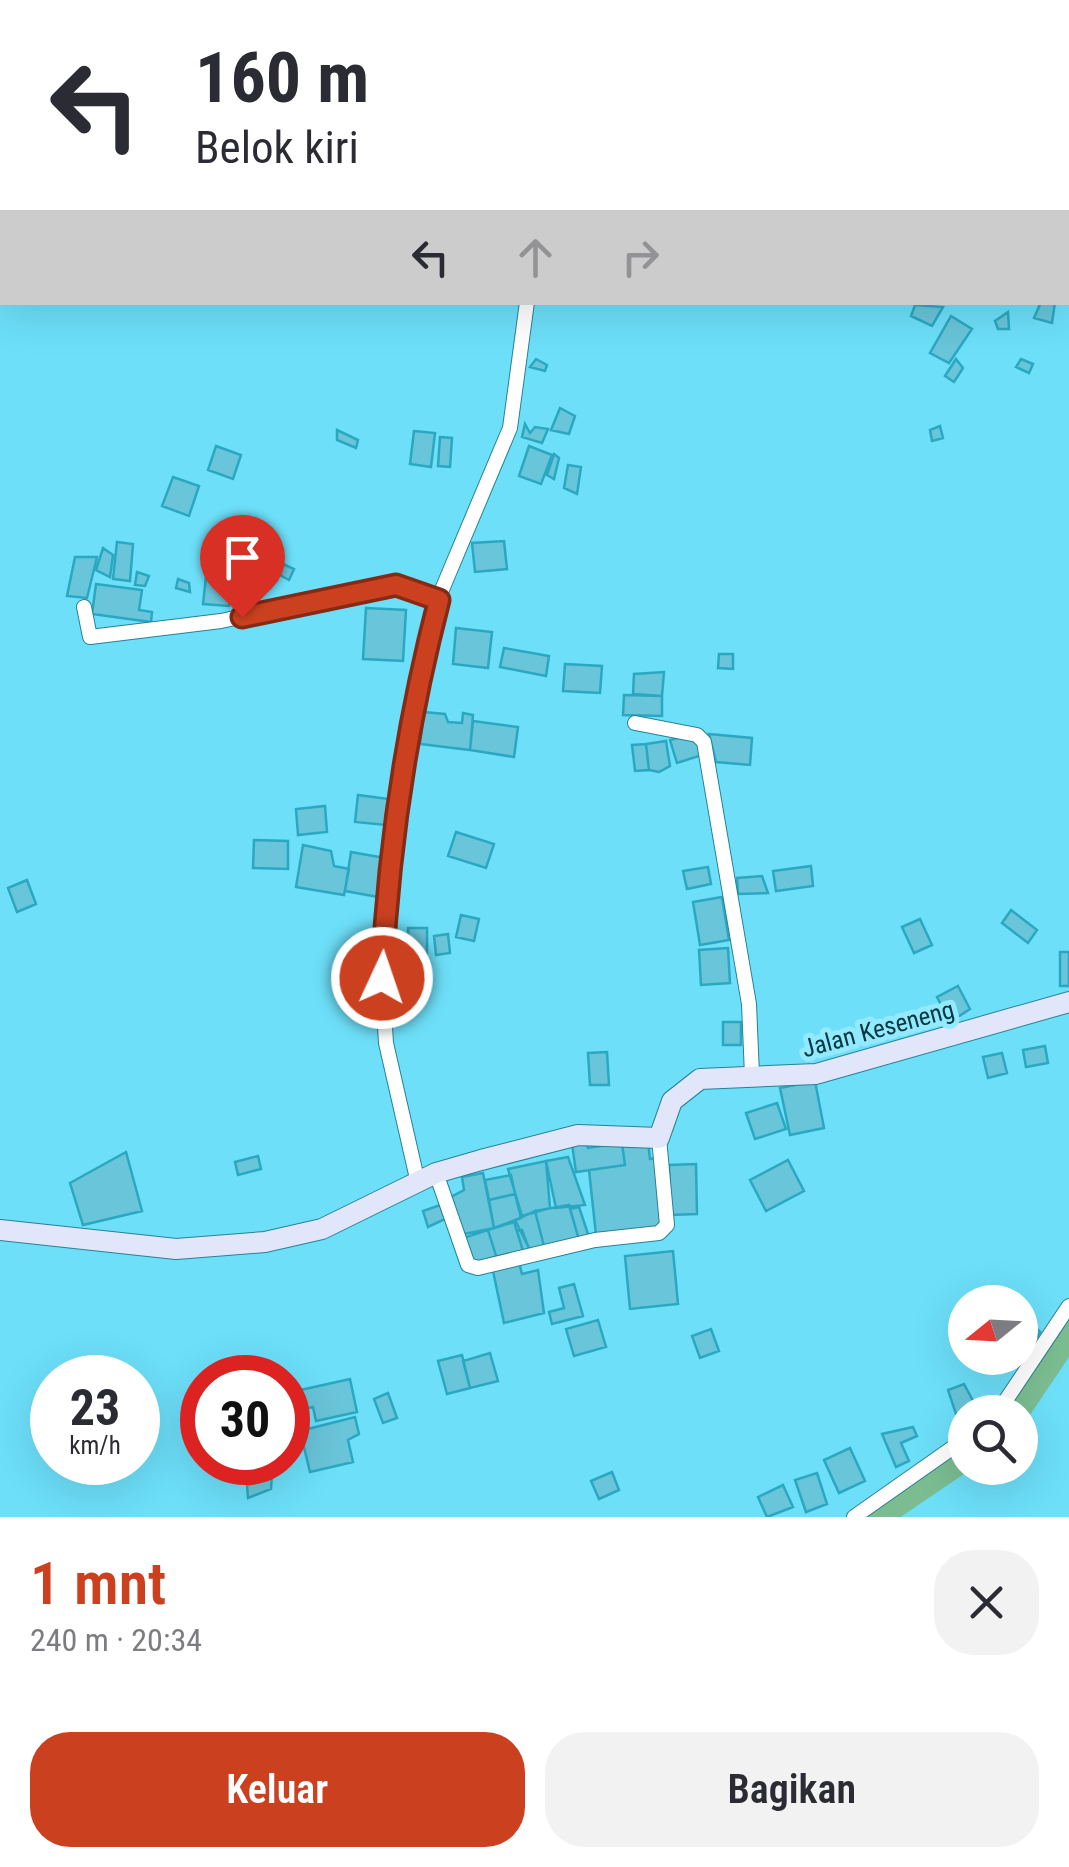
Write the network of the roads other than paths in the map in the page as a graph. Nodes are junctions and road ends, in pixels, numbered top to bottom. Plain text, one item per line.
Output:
1 (526, 305) edge
2 (439, 600) junction
3 (84, 607) dead end
4 (634, 724) dead end
5 (1069, 1002) edge
6 (752, 1075) junction
7 (659, 1138) junction
8 (427, 1178) junction
9 (0, 1230) edge
10 (1069, 1306) edge
11 (1009, 1395) edge
12 (948, 1451) edge
13 (854, 1517) edge

1 - 2 street
2 - 3 street
2 - 8 street
4 - 6 street
5 - 6 street, Jalan Keseneng
6 - 7 street, Jalan Keseneng
7 - 8 street
7 - 8 street
8 - 9 street
10 - 11 street
12 - 13 street

